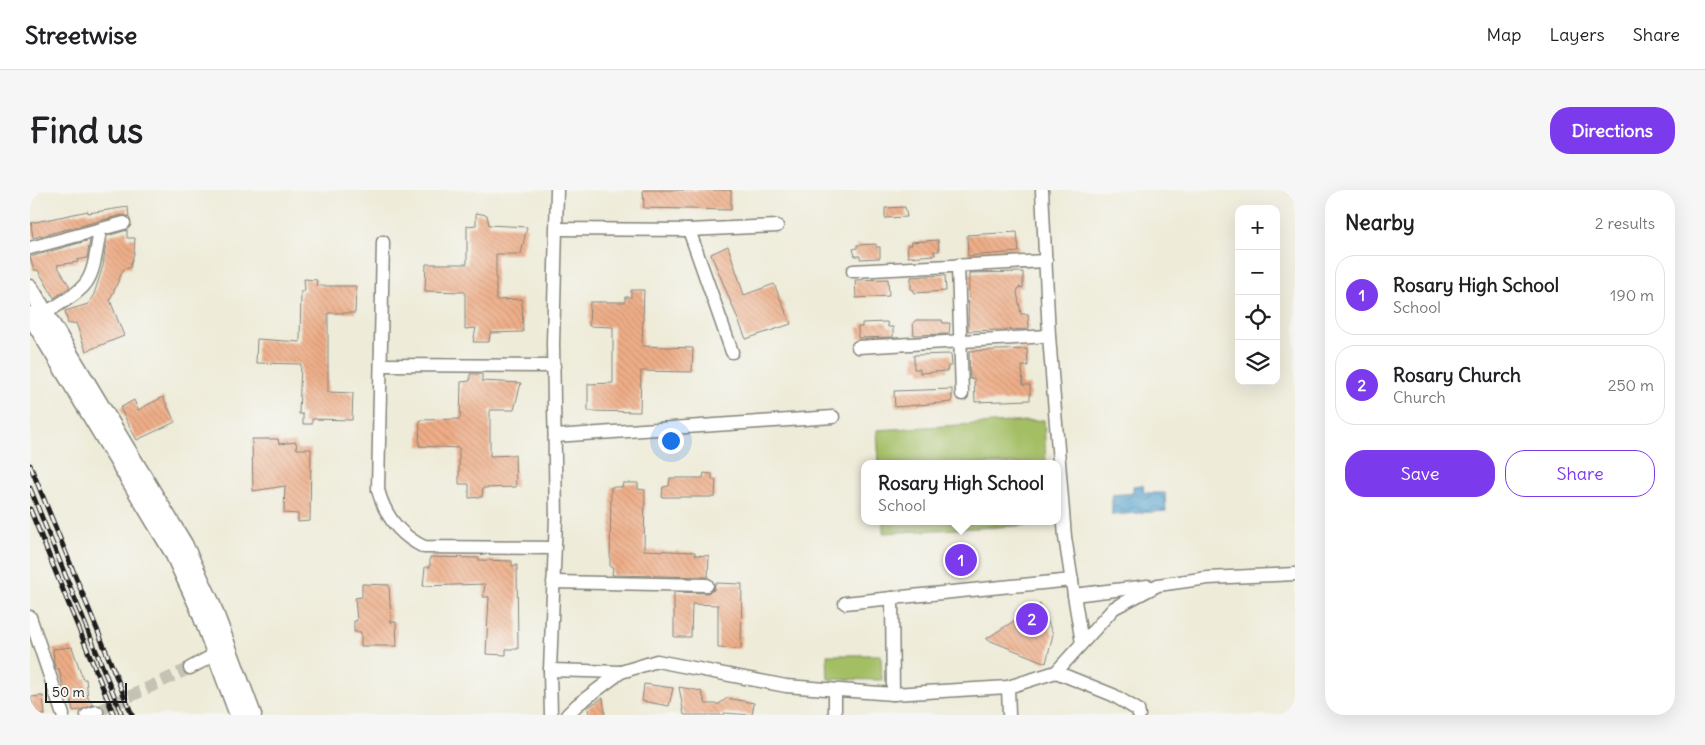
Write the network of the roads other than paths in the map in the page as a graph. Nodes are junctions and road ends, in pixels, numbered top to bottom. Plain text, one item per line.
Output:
1 (558, 190) edge
2 (1042, 190) edge
3 (124, 223) dead end
4 (777, 226) dead end
5 (556, 229) junction
6 (100, 230) junction
7 (689, 230) junction
8 (383, 242) dead end
9 (30, 248) edge
10 (1046, 261) junction
11 (958, 265) junction
12 (853, 271) dead end
13 (30, 288) edge
14 (38, 314) edge
15 (1049, 336) junction
16 (960, 341) junction
17 (858, 347) dead end
18 (732, 352) dead end
19 (381, 365) junction
20 (554, 366) junction
21 (962, 394) dead end
22 (833, 417) dead end
23 (555, 436) junction
24 (1059, 460) edge
25 (1061, 487) edge
26 (554, 548) junction
27 (1295, 574) edge
28 (1072, 580) junction
29 (553, 582) junction
30 (707, 585) dead end
31 (1158, 585) junction
32 (1074, 596) junction
33 (892, 598) junction
34 (845, 602) dead end
35 (30, 617) edge
36 (1082, 643) junction
37 (221, 652) junction
38 (190, 668) tunnel mouth
39 (550, 670) junction
40 (621, 672) junction
41 (1056, 672) junction
42 (1008, 687) junction
43 (835, 690) junction
44 (892, 694) junction
45 (63, 715) edge
46 (238, 715) edge
47 (253, 715) edge
48 (551, 715) edge
49 (567, 715) edge
50 (835, 715) edge
51 (1009, 715) edge
52 (1139, 715) edge

1 - 5 street
2 - 10 street
3 - 6 street
4 - 7 street
5 - 7 street
5 - 20 street
6 - 9 street
6 - 14 street
7 - 18 street
8 - 19 street
10 - 11 street
10 - 15 street
11 - 12 street
11 - 16 street
13 - 14 main road
14 - 37 main road
15 - 16 street
15 - 24 street
16 - 17 street
16 - 21 street
19 - 20 street
19 - 26 street
20 - 23 street
22 - 23 street
23 - 26 street
25 - 28 street
26 - 29 street
27 - 31 street
28 - 32 street
28 - 33 street
29 - 30 street
29 - 39 street
31 - 32 street
31 - 36 street
32 - 36 street
33 - 34 street
33 - 44 street
35 - 45 street
36 - 41 street
37 - 38 street
37 - 46 main road
37 - 47 main road
39 - 40 street
39 - 48 street
40 - 43 street
40 - 49 street
41 - 42 street
41 - 52 street
42 - 44 street
42 - 51 street
43 - 44 street
43 - 50 street

